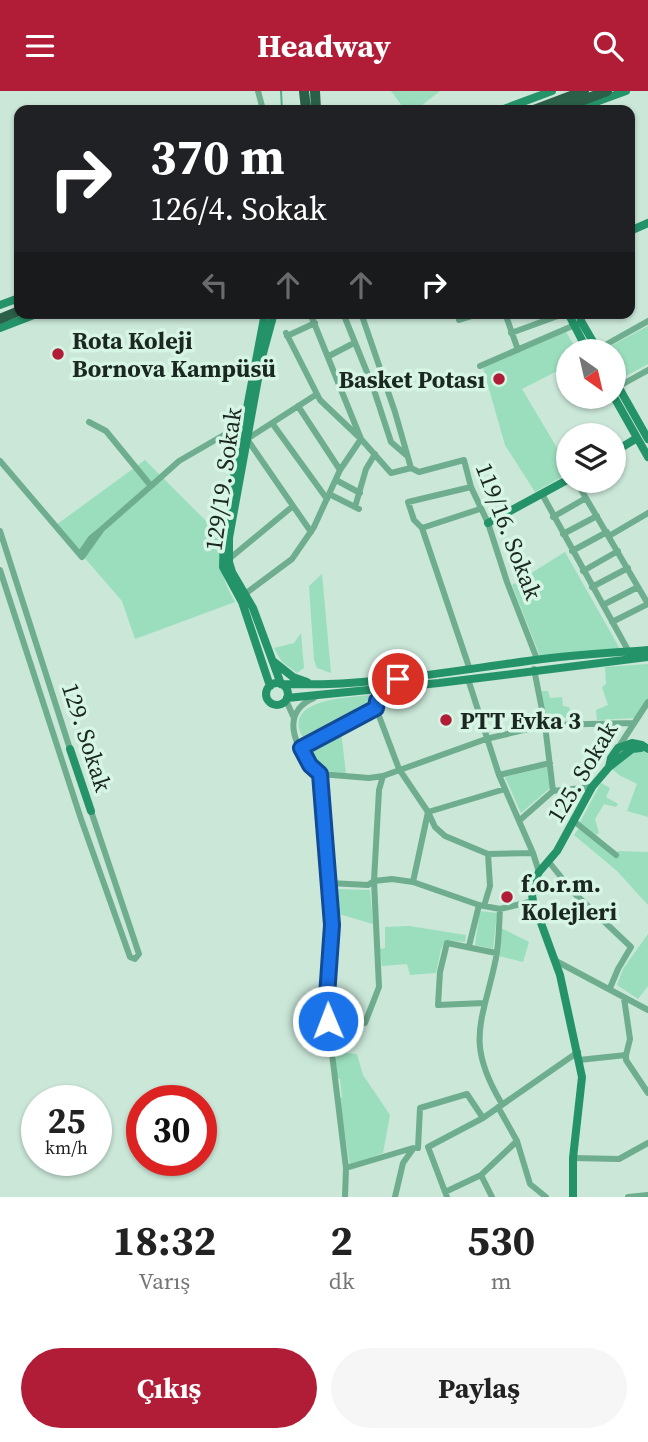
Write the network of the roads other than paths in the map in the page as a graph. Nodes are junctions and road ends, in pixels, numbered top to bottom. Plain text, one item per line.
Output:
1 (584, 91) edge
2 (607, 91) edge
3 (625, 91) edge
4 (533, 100) edge
5 (557, 103) edge
6 (587, 105) edge
7 (23, 319) edge
8 (264, 319) edge
9 (272, 319) edge
10 (313, 319) edge
11 (345, 319) edge
12 (363, 319) edge
13 (462, 319) edge
14 (507, 319) edge
15 (550, 319) edge
16 (459, 320) dead end
17 (578, 320) edge
18 (648, 321) edge
19 (315, 323) junction
20 (0, 328) edge
21 (511, 333) junction
22 (584, 339) edge
23 (591, 339) edge
24 (619, 339) edge
25 (354, 343) junction
26 (518, 350) junction
27 (328, 356) junction
28 (480, 366) dead end
29 (648, 370) edge
30 (626, 380) edge
31 (317, 394) junction
32 (626, 402) edge
33 (298, 406) junction
34 (621, 409) edge
35 (89, 422) dead end
36 (272, 423) junction
37 (244, 438) junction
38 (637, 438) junction
39 (361, 439) junction
40 (648, 439) edge
41 (626, 445) edge
42 (375, 454) junction
43 (406, 455) junction
44 (648, 457) edge
45 (0, 461) edge
46 (411, 468) junction
47 (340, 470) junction
48 (336, 480) junction
49 (151, 486) junction
50 (556, 486) edge
51 (471, 487) junction
52 (360, 493) junction
53 (583, 493) edge
54 (542, 494) junction
55 (328, 497) junction
56 (586, 498) junction
57 (293, 506) junction
58 (480, 509) junction
59 (648, 513) edge
60 (597, 516) junction
61 (553, 517) junction
62 (488, 523) junction
63 (422, 528) junction
64 (0, 531) edge
65 (311, 532) junction
66 (563, 534) junction
67 (608, 534) junction
68 (572, 551) junction
69 (618, 551) junction
70 (229, 559) junction
71 (628, 568) junction
72 (0, 570) edge
73 (583, 571) junction
74 (592, 587) junction
75 (638, 587) junction
76 (245, 594) junction
77 (603, 605) junction
78 (612, 622) junction
79 (648, 650) edge
80 (629, 652) junction
81 (648, 657) edge
82 (272, 659) junction
83 (537, 659) junction
84 (534, 670) junction
85 (469, 674) junction
86 (398, 679) junction
87 (282, 684) junction
88 (317, 685) junction
89 (270, 686) junction
90 (391, 687) junction
91 (316, 697) junction
92 (286, 699) junction
93 (648, 702) edge
94 (376, 708) junction
95 (293, 716) junction
96 (634, 723) junction
97 (545, 725) junction
98 (486, 739) junction
99 (300, 747) junction
100 (70, 749) joint
101 (620, 751) junction
102 (648, 751) edge
103 (550, 763) junction
104 (399, 769) junction
105 (320, 774) junction
106 (499, 775) junction
107 (383, 776) junction
108 (592, 787) junction
109 (505, 789) junction
110 (553, 791) junction
111 (91, 811) joint
112 (428, 812) junction
113 (520, 820) junction
114 (575, 822) junction
115 (533, 853) junction
116 (488, 854) junction
117 (616, 855) dead end
118 (549, 862) junction
119 (539, 872) junction
120 (374, 881) junction
121 (329, 883) junction
122 (413, 883) junction
123 (533, 901) junction
124 (481, 906) junction
125 (500, 909) junction
126 (469, 946) junction
127 (496, 953) junction
128 (556, 961) junction
129 (610, 988) junction
130 (624, 998) junction
131 (484, 1003) junction
132 (648, 1010) edge
133 (328, 1021) junction
134 (626, 1055) junction
135 (578, 1056) junction
136 (648, 1093) edge
137 (500, 1106) junction
138 (483, 1118) junction
139 (517, 1141) junction
140 (648, 1143) edge
141 (429, 1147) junction
142 (416, 1148) junction
143 (573, 1158) junction
144 (346, 1168) junction
145 (481, 1175) junction
146 (446, 1195) edge
147 (648, 1195) edge
148 (345, 1197) edge
149 (395, 1197) edge
150 (492, 1197) edge
151 (546, 1197) edge
152 (573, 1197) edge
153 (628, 1197) edge

1 - 5 highway
2 - 5 highway
3 - 6 main road
4 - 5 highway
7 - 20 main road
8 - 37 main road, 129/19. Sokak
9 - 37 main road, 129/19. Sokak
10 - 19 street
11 - 25 street
12 - 43 street
13 - 16 street
14 - 21 street
15 - 21 street
17 - 22 main road
17 - 23 main road
17 - 26 street
18 - 24 street
19 - 27 street
19 - 31 street
21 - 26 street
25 - 27 street
25 - 43 street
26 - 28 street
27 - 39 street
29 - 30 street
31 - 33 street
31 - 39 street
32 - 40 main road
33 - 36 street
33 - 47 street
34 - 38 main road
35 - 49 street
36 - 37 street
36 - 55 street
37 - 49 street
37 - 57 street
37 - 70 main road, 129/19. Sokak
37 - 89 main road, 129/19. Sokak
38 - 41 main road
38 - 44 main road
39 - 42 street
39 - 47 street
42 - 46 street
42 - 52 street
43 - 46 street
45 - 49 street
46 - 51 street, 119/16. Sokak
47 - 48 street
48 - 52 street
48 - 55 street
50 - 54 main road
51 - 58 street, 119/16. Sokak
51 - 63 street
52 - 55 street
53 - 56 street
54 - 61 street
54 - 62 main road
55 - 65 street
56 - 60 street
56 - 61 street
57 - 65 street
57 - 70 street
58 - 62 street, 119/16. Sokak
58 - 63 street
59 - 67 street
60 - 66 street
60 - 67 street
61 - 66 street
62 - 83 street, 119/16. Sokak
63 - 85 street
64 - 100 street, 129. Sokak
65 - 76 street
66 - 68 street
67 - 68 street
67 - 69 street
68 - 73 street
69 - 71 street
69 - 73 street
70 - 76 main road, 129/19. Sokak
71 - 74 street
71 - 75 street
72 - 111 street, 129. Sokak
73 - 74 street
74 - 77 street
75 - 77 street
75 - 78 street
76 - 82 main road, 129/19. Sokak
77 - 78 street
78 - 80 street
79 - 80 main road
80 - 83 main road
81 - 84 main road
82 - 87 main road, 129/19. Sokak
82 - 88 main road
83 - 85 main road
84 - 85 main road
84 - 97 street
85 - 86 main road
85 - 90 main road
85 - 98 street
86 - 88 main road
86 - 90 street
87 - 88 main road
87 - 89 main road
87 - 92 main road
89 - 92 main road
90 - 91 main road
90 - 94 street
91 - 92 main road
91 - 95 street
92 - 95 street
93 - 96 street, 125. Sokak
94 - 99 street
94 - 104 street
95 - 99 street
96 - 97 street
96 - 101 street, 125. Sokak
97 - 98 street
97 - 103 street
98 - 104 street
98 - 106 street
99 - 105 street
100 - 111 main road, 129. Sokak
101 - 102 main road
101 - 108 main road, 125. Sokak
103 - 106 street
103 - 110 street
104 - 107 street
104 - 112 street
105 - 107 street
105 - 121 street
106 - 109 street
107 - 120 street
108 - 110 street
108 - 114 main road, 125. Sokak
109 - 112 street
109 - 113 street
110 - 113 street
112 - 116 street
112 - 122 street
113 - 115 street
114 - 117 street
114 - 118 main road, 125. Sokak
115 - 116 street
115 - 119 street
116 - 124 street
118 - 119 main road, 125. Sokak
118 - 129 street
119 - 123 main road
120 - 121 street
120 - 122 street
120 - 133 street
121 - 133 street
122 - 124 street
123 - 125 street
123 - 128 main road
124 - 125 street
124 - 126 street
125 - 127 street
126 - 127 street
126 - 131 street
127 - 131 street
128 - 129 street
128 - 135 main road
129 - 130 street
130 - 132 street
130 - 134 street
131 - 137 street
133 - 144 street
134 - 135 street
134 - 136 street
135 - 137 street
135 - 143 main road
137 - 138 street
137 - 139 street
138 - 141 street
138 - 142 street
139 - 145 street
139 - 151 street
140 - 143 street
141 - 142 street
141 - 146 street
142 - 144 street
142 - 149 street
143 - 152 main road
144 - 148 street
145 - 146 street
145 - 150 street
147 - 153 street

